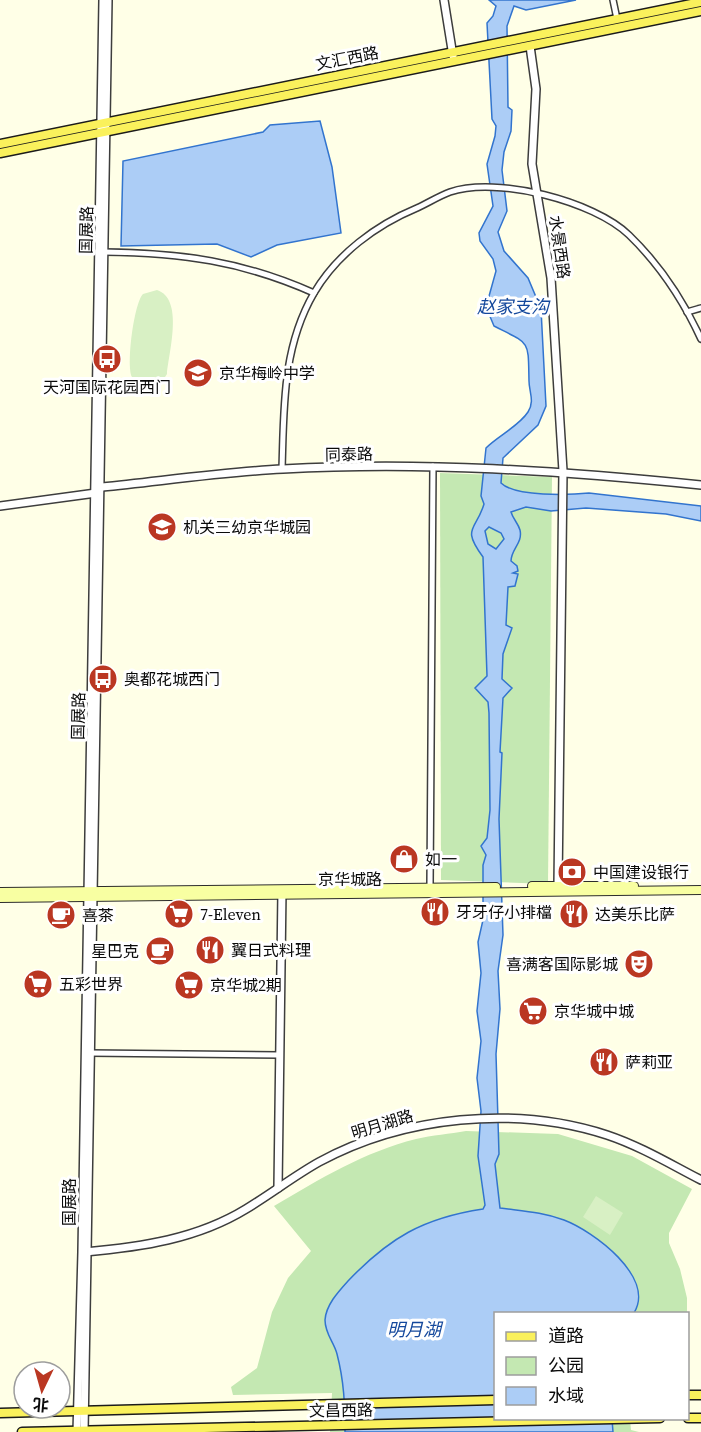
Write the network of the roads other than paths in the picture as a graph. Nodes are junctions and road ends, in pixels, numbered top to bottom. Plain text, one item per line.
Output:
1 (103, 0) edge
2 (108, 0) edge
3 (444, 0) edge
4 (613, 0) edge
5 (701, 2) edge
6 (701, 11) edge
7 (617, 19) junction
8 (530, 46) junction
9 (500, 47) junction
10 (453, 57) junction
11 (103, 127) junction
12 (0, 144) edge
13 (0, 153) edge
14 (537, 192) junction
15 (104, 252) junction
16 (314, 292) junction
17 (701, 308) edge
18 (687, 312) junction
19 (701, 339) edge
20 (434, 466) junction
21 (282, 469) junction
22 (563, 471) junction
23 (701, 485) edge
24 (99, 490) junction
25 (0, 506) edge
26 (701, 885) edge
27 (430, 886) junction
28 (558, 886) junction
29 (473, 889) junction
30 (516, 889) junction
31 (282, 890) junction
32 (701, 890) edge
33 (0, 892) edge
34 (91, 892) junction
35 (0, 898) edge
36 (87, 1052) junction
37 (279, 1055) junction
38 (701, 1180) edge
39 (278, 1188) junction
40 (85, 1252) junction
41 (494, 1400) edge
42 (82, 1411) junction
43 (0, 1413) edge
44 (590, 1420) edge
45 (22, 1432) edge
46 (77, 1432) edge
47 (84, 1432) edge

1 - 11 street, 国展路
2 - 11 street, 国展路
3 - 10 street
4 - 7 street
5 - 7 main road, 文汇西路
6 - 8 main road, 文汇西路
7 - 9 main road, 文汇西路
8 - 9 main road, 文汇西路
8 - 14 street, 水景西路
9 - 10 main road, 文汇西路
10 - 11 main road, 文汇西路
11 - 12 main road, 文汇西路
11 - 13 main road, 文汇西路
11 - 15 street, 国展路
11 - 24 street, 国展路
14 - 16 street
14 - 18 street
14 - 22 street, 水景西路
15 - 16 street
15 - 24 street, 国展路
16 - 21 street
17 - 18 street
18 - 19 street
20 - 21 street, 同泰路
20 - 22 street, 同泰路
20 - 27 street
21 - 24 street, 同泰路
22 - 23 street, 同泰路
22 - 28 street, 水景西路
24 - 25 street, 同泰路
24 - 34 street, 国展路
26 - 28 main road, 京华城路
27 - 29 main road, 京华城路
27 - 31 main road, 京华城路
28 - 30 main road, 京华城路
29 - 30 main road, 京华城路
29 - 31 main road, 京华城路
30 - 32 main road, 京华城路
31 - 34 main road, 京华城路
31 - 37 street
33 - 34 main road, 京华城路
34 - 35 main road, 京华城路
34 - 36 street, 国展路
36 - 37 street
36 - 40 street, 国展路
37 - 39 street
38 - 39 street, 明月湖路
39 - 40 street, 明月湖路
40 - 42 street, 国展路
41 - 42 main road, 文昌西路
42 - 43 main road, 文昌西路
42 - 46 street, 国展路
42 - 47 street, 国展路
44 - 47 main road, 文昌西路
45 - 46 main road, 文昌西路
46 - 47 main road, 文昌西路

